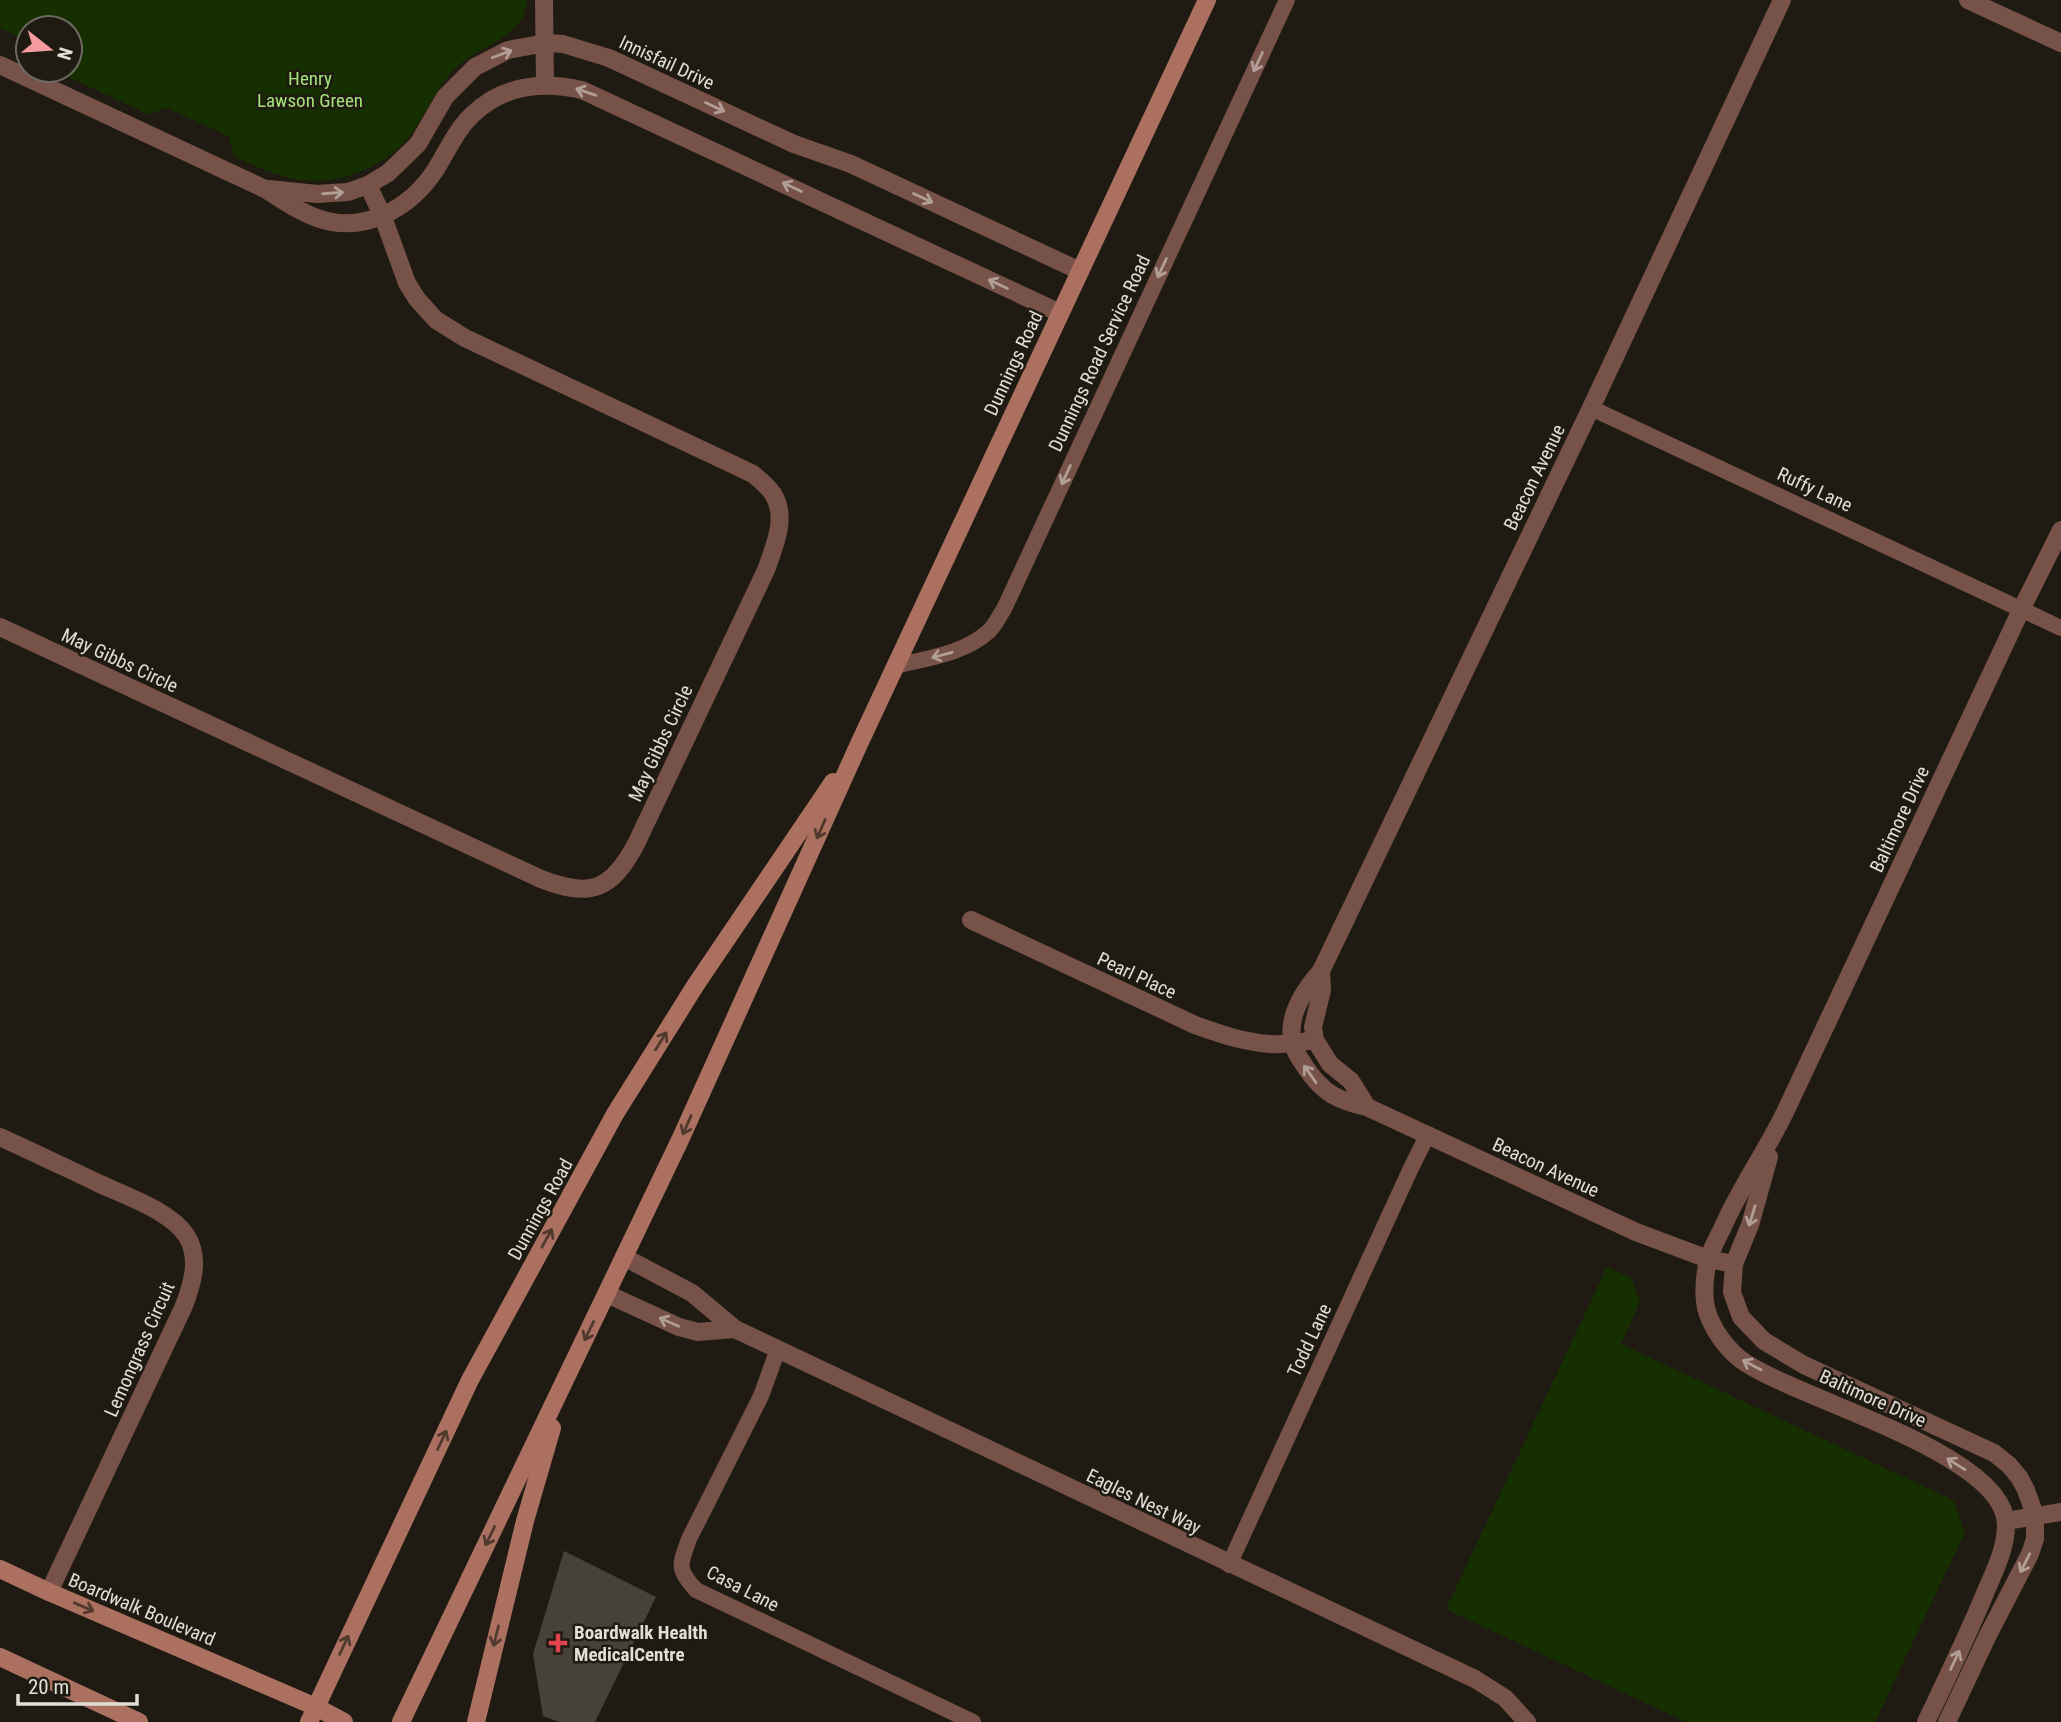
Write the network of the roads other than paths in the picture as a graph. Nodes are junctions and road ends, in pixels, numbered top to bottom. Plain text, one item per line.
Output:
1 (544, 0) edge
2 (1207, 0) edge
3 (1287, 0) edge
4 (1782, 0) edge
5 (1968, 0) edge
6 (546, 43) junction
7 (2061, 43) edge
8 (0, 65) edge
9 (545, 84) junction
10 (368, 185) junction
11 (265, 189) junction
12 (383, 217) junction
13 (1080, 271) junction
14 (1060, 313) junction
15 (1591, 408) junction
16 (2061, 530) edge
17 (2021, 610) junction
18 (0, 627) edge
19 (2061, 628) edge
20 (896, 666) junction
21 (859, 744) junction
22 (971, 920) dead end
23 (1321, 971) junction
24 (1315, 1041) junction
25 (1292, 1042) junction
26 (1367, 1107) junction
27 (1778, 1127) junction
28 (1428, 1134) junction
29 (0, 1137) edge
30 (624, 1257) junction
31 (1708, 1259) junction
32 (1734, 1264) junction
33 (607, 1294) junction
34 (736, 1329) junction
35 (778, 1349) junction
36 (565, 1381) junction
37 (2061, 1512) edge
38 (2035, 1515) junction
39 (2006, 1521) junction
40 (1229, 1564) junction
41 (0, 1569) edge
42 (49, 1592) junction
43 (0, 1657) edge
44 (312, 1715) edge
45 (139, 1722) edge
46 (344, 1722) edge
47 (401, 1722) edge
48 (476, 1722) edge
49 (972, 1722) edge
50 (1527, 1722) edge
51 (1926, 1722) edge
52 (1947, 1722) edge

1 - 6 street
2 - 13 street, Dunnings Road
3 -> 20 lane, Dunnings Road Service Road
4 - 15 street, Beacon Avenue
5 - 7 street
6 - 9 street
10 -> 6 street, Innisfail Drive
6 -> 13 street, Innisfail Drive
8 - 11 street, Innisfail Drive
9 - 12 street, Innisfail Drive
14 -> 9 street, Innisfail Drive
11 -> 10 street, Innisfail Drive
10 - 12 street, May Gibbs Circle
11 - 12 street, Innisfail Drive
12 - 18 street, May Gibbs Circle
13 - 14 street, Dunnings Road
14 - 20 street, Dunnings Road
15 - 17 lane, Ruffy Lane
15 - 23 street, Beacon Avenue
16 - 17 street, Baltimore Drive
17 - 19 lane, Ruffy Lane
17 - 27 street, Baltimore Drive
20 - 21 street, Dunnings Road
21 -> 30 street, Dunnings Road
44 -> 21 street, Dunnings Road
22 - 25 street, Pearl Place
23 - 24 street, Beacon Avenue
23 - 25 street, Beacon Avenue
24 - 25 street, Pearl Place
24 - 26 street
26 -> 25 street, Beacon Avenue
26 - 28 street, Beacon Avenue
27 - 31 street, Baltimore Drive
27 -> 32 street, Baltimore Drive
28 - 31 street, Beacon Avenue
28 - 40 lane, Todd Lane
29 - 42 street, Lemongrass Circuit
30 - 33 street, Dunnings Road
30 - 34 street, Eagles Nest Way
31 - 32 street, Beacon Avenue
39 -> 31 street, Baltimore Drive
32 - 38 street, Baltimore Drive
34 -> 33 street, Eagles Nest Way
33 -> 36 street, Dunnings Road
34 - 35 street, Eagles Nest Way
35 - 40 street, Eagles Nest Way
35 - 49 lane, Casa Lane
36 -> 47 street, Dunnings Road
36 -> 48 street
37 - 38 street
38 - 39 street
38 -> 52 street, Baltimore Drive
51 -> 39 street
40 - 50 street, Eagles Nest Way
41 - 42 street, Boardwalk Boulevard
42 -> 44 street, Boardwalk Boulevard
43 - 45 street
44 - 46 street, Boardwalk Boulevard

